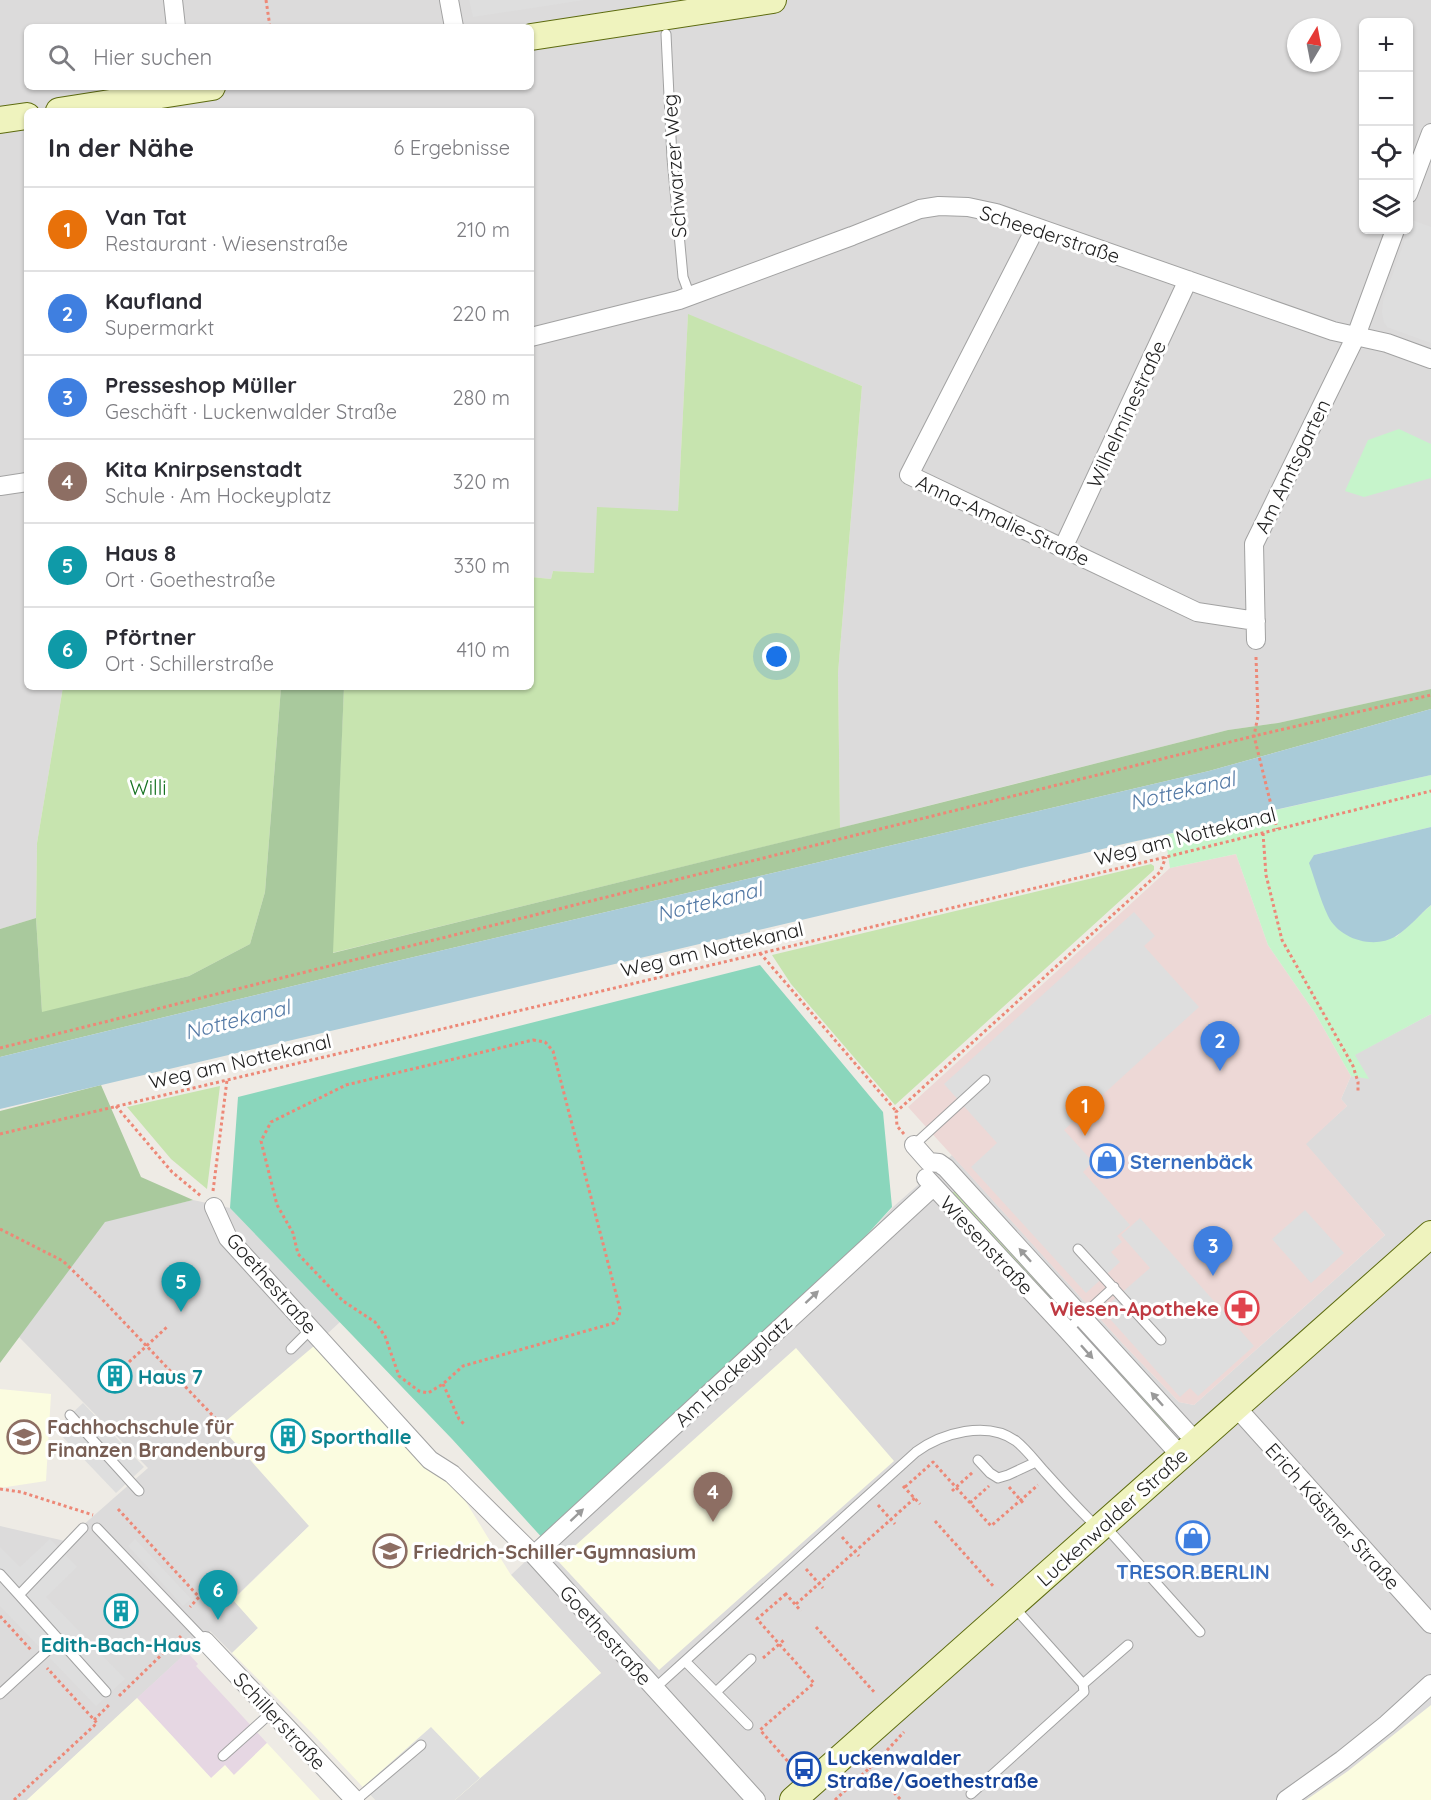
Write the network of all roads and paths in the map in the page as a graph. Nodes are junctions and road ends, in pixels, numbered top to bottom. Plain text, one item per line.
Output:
1 (174, 0) edge
2 (266, 0) edge
3 (449, 0) edge
4 (772, 0) edge
5 (176, 24) edge
6 (270, 24) edge
7 (453, 24) edge
8 (666, 34) dead end
9 (534, 37) edge
10 (178, 90) edge
11 (76, 108) edge
12 (24, 116) edge
13 (0, 120) edge
14 (1431, 133) edge
15 (1413, 181) edge
16 (1036, 227) junction
17 (1394, 234) edge
18 (1188, 280) junction
19 (690, 296) junction
20 (534, 336) edge
21 (1356, 336) junction
22 (1431, 359) edge
23 (24, 482) edge
24 (0, 486) edge
25 (1063, 548) junction
26 (1256, 621) junction
27 (1256, 640) joint
28 (1431, 695) edge
29 (1254, 736) junction
30 (1431, 791) edge
31 (1277, 829) junction
32 (1263, 833) junction
33 (1166, 857) junction
34 (760, 953) junction
35 (0, 1048) edge
36 (227, 1080) junction
37 (986, 1080) dead end
38 (1358, 1093) dead end
39 (116, 1106) junction
40 (896, 1112) junction
41 (0, 1134) edge
42 (914, 1145) junction
43 (929, 1162) junction
44 (933, 1187) junction
45 (214, 1206) junction
46 (0, 1229) edge
47 (1431, 1234) edge
48 (1078, 1249) dead end
49 (1114, 1287) junction
50 (1082, 1316) junction
51 (167, 1327) dead end
52 (311, 1329) junction
53 (1067, 1330) junction
54 (1161, 1340) dead end
55 (146, 1346) junction
56 (291, 1349) dead end
57 (129, 1362) dead end
58 (443, 1384) junction
59 (1236, 1407) junction
60 (70, 1415) dead end
61 (217, 1420) dead end
62 (465, 1425) dead end
63 (1188, 1449) junction
64 (980, 1462) joint
65 (1036, 1462) junction
66 (892, 1473) junction
67 (1048, 1475) junction
68 (999, 1478) junction
69 (905, 1487) junction
70 (956, 1488) junction
71 (0, 1489) edge
72 (139, 1491) dead end
73 (952, 1491) dead end
74 (869, 1494) junction
75 (915, 1498) junction
76 (1020, 1500) junction
77 (970, 1503) junction
78 (920, 1504) dead end
79 (1024, 1504) dead end
80 (118, 1509) dead end
81 (96, 1516) dead end
82 (891, 1519) junction
83 (935, 1521) dead end
84 (895, 1524) dead end
85 (833, 1527) junction
86 (1101, 1527) junction
87 (83, 1528) dead end
88 (97, 1528) dead end
89 (855, 1552) junction
90 (534, 1555) junction
91 (859, 1556) dead end
92 (797, 1559) junction
93 (0, 1574) edge
94 (774, 1580) junction
95 (819, 1584) junction
96 (994, 1587) dead end
97 (823, 1588) dead end
98 (786, 1594) junction
99 (19, 1595) junction
100 (796, 1604) junction
101 (1013, 1605) junction
102 (801, 1611) dead end
103 (0, 1616) edge
104 (182, 1616) junction
105 (1431, 1624) edge
106 (192, 1626) junction
107 (816, 1627) dead end
108 (1200, 1632) dead end
109 (60, 1639) junction
110 (784, 1640) dead end
111 (205, 1641) joint
112 (780, 1644) junction
113 (1128, 1645) dead end
114 (39, 1659) junction
115 (751, 1659) joint
116 (686, 1661) junction
117 (1083, 1684) junction
118 (1431, 1684) edge
119 (654, 1689) junction
120 (106, 1692) dead end
121 (716, 1692) junction
122 (875, 1693) dead end
123 (0, 1694) edge
124 (783, 1710) junction
125 (272, 1712) junction
126 (787, 1714) dead end
127 (94, 1720) junction
128 (747, 1725) dead end
129 (421, 1745) dead end
130 (852, 1748) junction
131 (223, 1756) dead end
132 (792, 1766) dead end
133 (971, 1794) dead end
134 (14, 1800) edge
135 (355, 1800) edge
136 (756, 1800) edge
137 (793, 1800) edge
138 (901, 1800) edge
139 (1286, 1800) edge

1 - 5 street
2 - 6 path
3 - 7 street
4 - 9 main road
8 - 19 lane, Schwarzer Weg
10 - 11 main road
12 - 13 main road
14 - 15 street
16 - 18 street, Scheederstraße
16 - 19 street, Scheederstraße
16 - 25 street, Anna-Amalie-Straße
17 - 21 street, Am Amtsgarten
18 - 21 street, Scheederstraße
18 - 25 street, Wilhelminestraße
19 - 20 street, Scheederstraße
21 - 22 street, Scheederstraße
21 - 26 street, Am Amtsgarten
23 - 24 street
25 - 26 street, Anna-Amalie-Straße
26 - 27 street, Am Amtsgarten
27 - 29 path
28 - 29 path
29 - 31 path
29 - 35 path
30 - 31 path, Weg am Nottekanal
31 - 32 path, Weg am Nottekanal
32 - 33 path, Weg am Nottekanal
32 - 38 path
33 - 34 path, Weg am Nottekanal
33 - 40 path
34 - 36 path, Weg am Nottekanal
34 - 40 path
36 - 39 path, Weg am Nottekanal
36 - 45 path
37 - 42 lane
39 - 41 path, Weg am Nottekanal
39 - 45 path
40 - 42 path
42 - 43 street, Wiesenstraße
43 - 44 street, Wiesenstraße
50 -> 43 street, Wiesenstraße
44 - 53 street, Wiesenstraße
90 -> 44 street, Am Hockeyplatz
45 - 52 street, Goethestraße
46 - 55 path
47 - 59 main road, Luckenwalder Straße
48 - 49 lane
49 - 50 lane
49 - 54 lane
50 - 53 lane
63 -> 50 street, Wiesenstraße
51 - 55 path
52 - 56 lane
52 - 90 street, Goethestraße
53 -> 63 street, Wiesenstraße
55 - 57 path
55 - 61 path
58 - 58 path
58 - 62 path
59 - 63 main road, Luckenwalder Straße
59 - 105 street, Erich Kästner Straße
60 - 72 lane
63 - 86 main road, Luckenwalder Straße
64 - 68 lane
64 - 70 path
65 - 66 lane
65 - 67 lane
65 - 68 lane
66 - 69 path
66 - 74 lane
67 - 76 path
67 - 86 lane
68 - 76 path
68 - 77 path
69 - 70 path
69 - 75 path
70 - 73 path
70 - 77 path
71 - 81 path
74 - 82 path
74 - 85 lane
75 - 78 path
75 - 82 path
76 - 77 path
76 - 79 path
80 - 104 path
82 - 84 path
82 - 89 path
83 - 96 path
85 - 89 path
85 - 92 lane
86 - 101 main road, Luckenwalder Straße
86 - 108 lane
87 - 99 lane
88 - 104 lane
89 - 91 path
89 - 95 path
90 - 119 street, Goethestraße
92 - 94 lane
92 - 95 path
93 - 99 lane
94 - 98 path
94 - 116 lane
95 - 97 path
95 - 100 path
98 - 100 path
98 - 112 path
99 - 109 lane
100 - 102 path
101 - 117 lane
101 - 130 main road, Luckenwalder Straße
103 - 114 path
104 - 106 lane
106 - 111 lane
106 - 127 path
107 - 122 path
109 - 114 lane
109 - 120 lane
110 - 112 path
111 - 125 street, Schillerstraße
112 - 115 path
112 - 124 path
113 - 117 lane
114 - 123 lane
114 - 127 path
115 - 121 lane
116 - 119 lane
116 - 121 lane
117 - 133 lane
118 - 139 street
119 - 136 street, Goethestraße
121 - 128 lane
124 - 126 path
124 - 132 path
125 - 131 lane
125 - 135 street, Schillerstraße
127 - 134 path
129 - 135 lane
130 - 137 main road, Luckenwalder Straße
130 - 138 path

